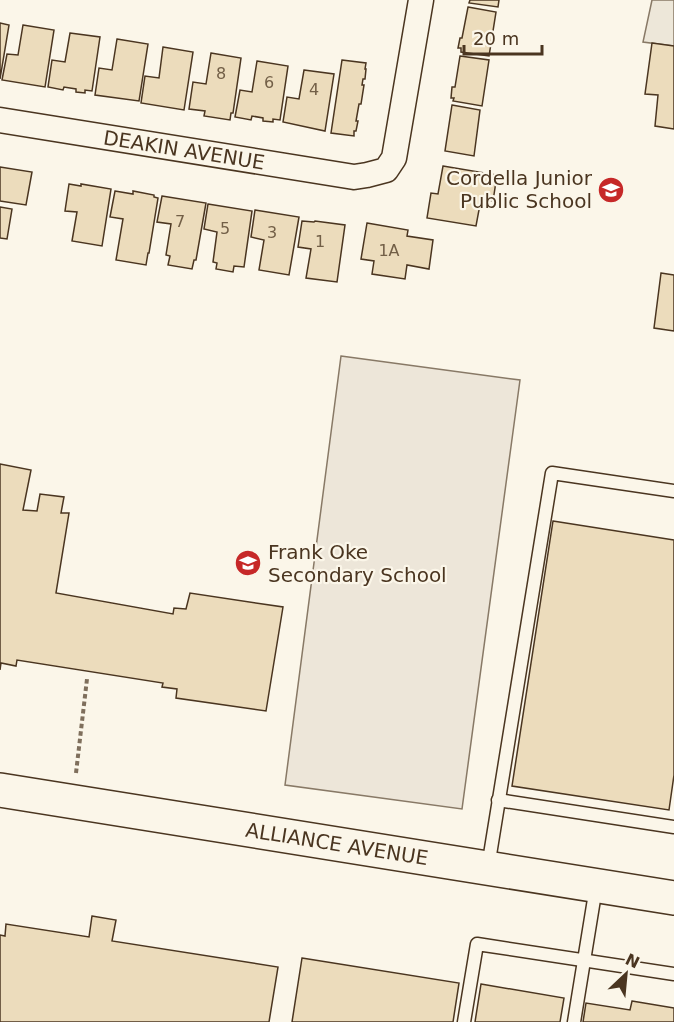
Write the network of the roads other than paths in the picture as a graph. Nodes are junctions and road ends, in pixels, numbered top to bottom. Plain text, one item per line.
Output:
1 (421, 0) edge
2 (0, 120) edge
3 (674, 491) edge
4 (0, 790) edge
5 (498, 800) junction
6 (674, 826) edge
7 (487, 868) junction
8 (596, 885) junction
9 (674, 898) edge
10 (584, 960) junction
11 (674, 974) edge
12 (464, 1022) edge
13 (574, 1022) edge

1 - 2 street, DEAKIN AVENUE
3 - 5 lane
4 - 7 street, ALLIANCE AVENUE
5 - 6 lane
5 - 7 lane
7 - 8 street, ALLIANCE AVENUE
8 - 9 street, ALLIANCE AVENUE
8 - 10 lane
10 - 11 lane
10 - 12 lane
10 - 13 lane

